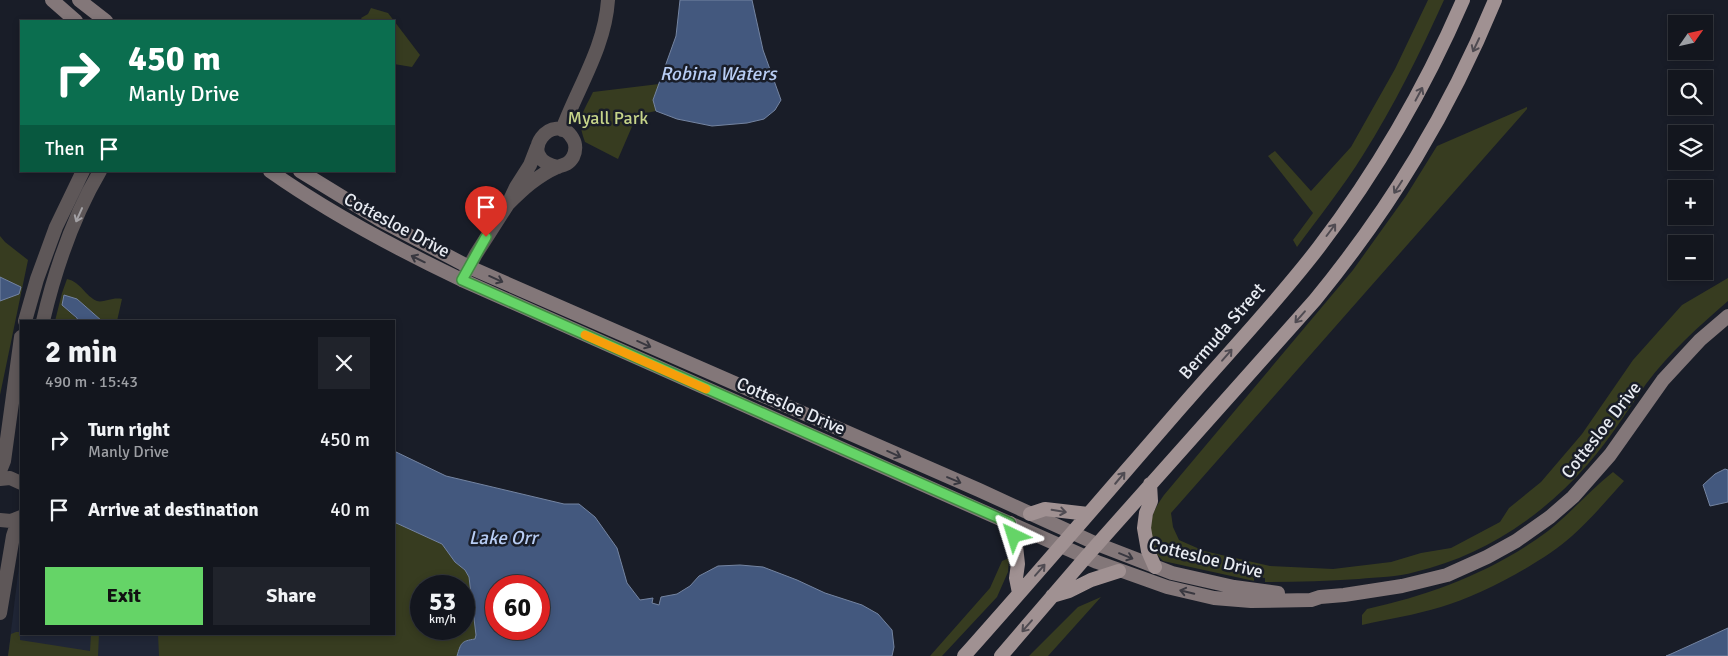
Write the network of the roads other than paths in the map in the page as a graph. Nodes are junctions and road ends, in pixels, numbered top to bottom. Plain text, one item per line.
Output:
1 (52, 0) edge
2 (79, 0) edge
3 (608, 0) edge
4 (1464, 0) edge
5 (1495, 0) edge
6 (75, 20) edge
7 (105, 20) edge
8 (562, 130) junction
9 (537, 147) junction
10 (558, 167) junction
11 (83, 172) edge
12 (100, 172) edge
13 (272, 172) edge
14 (302, 172) edge
15 (508, 204) junction
16 (469, 267) junction
17 (462, 280) junction
18 (1728, 316) edge
19 (25, 320) edge
20 (43, 320) edge
21 (20, 344) edge
22 (0, 471) edge
23 (0, 479) edge
24 (20, 483) edge
25 (1150, 484) junction
26 (1030, 514) junction
27 (1088, 514) junction
28 (20, 518) edge
29 (0, 520) edge
30 (1010, 523) junction
31 (1072, 533) junction
32 (1097, 544) junction
33 (1061, 546) junction
34 (1086, 557) junction
35 (1155, 567) junction
36 (1119, 571) junction
37 (1020, 593) junction
38 (1052, 596) junction
39 (1320, 597) junction
40 (0, 613) edge
41 (964, 656) edge
42 (1001, 656) edge

1 - 6 main road
2 - 7 main road
3 - 8 street
27 -> 4 main road, Bermuda Street
5 -> 25 main road
8 - 9 street
8 - 10 street
9 - 10 street
9 - 15 street
10 - 15 street
11 - 19 street
12 -> 20 street
17 -> 13 main road, Cottesloe Drive
14 - 16 main road, Cottesloe Drive
15 - 16 street
16 - 17 street
16 -> 26 main road, Cottesloe Drive
17 - 30 main road, Cottesloe Drive
18 - 39 main road, Cottesloe Drive
21 - 22 street
23 - 24 street
25 - 32 main road
25 - 35 main road
26 -> 27 main road
26 - 31 main road, Cottesloe Drive
27 - 31 main road, Bermuda Street
28 - 29 street
28 - 40 street
30 - 33 main road, Cottesloe Drive
30 - 37 main road
31 - 32 main road, Cottesloe Drive
31 - 33 main road, Bermuda Street
32 - 34 main road
32 -> 35 main road, Cottesloe Drive
33 - 34 main road, Cottesloe Drive
37 -> 33 main road, Bermuda Street
34 - 36 main road, Cottesloe Drive
34 - 38 main road
35 - 39 main road, Cottesloe Drive
36 - 38 main road
39 -> 36 main road, Cottesloe Drive
37 - 41 main road, Bermuda Street
38 -> 42 main road

